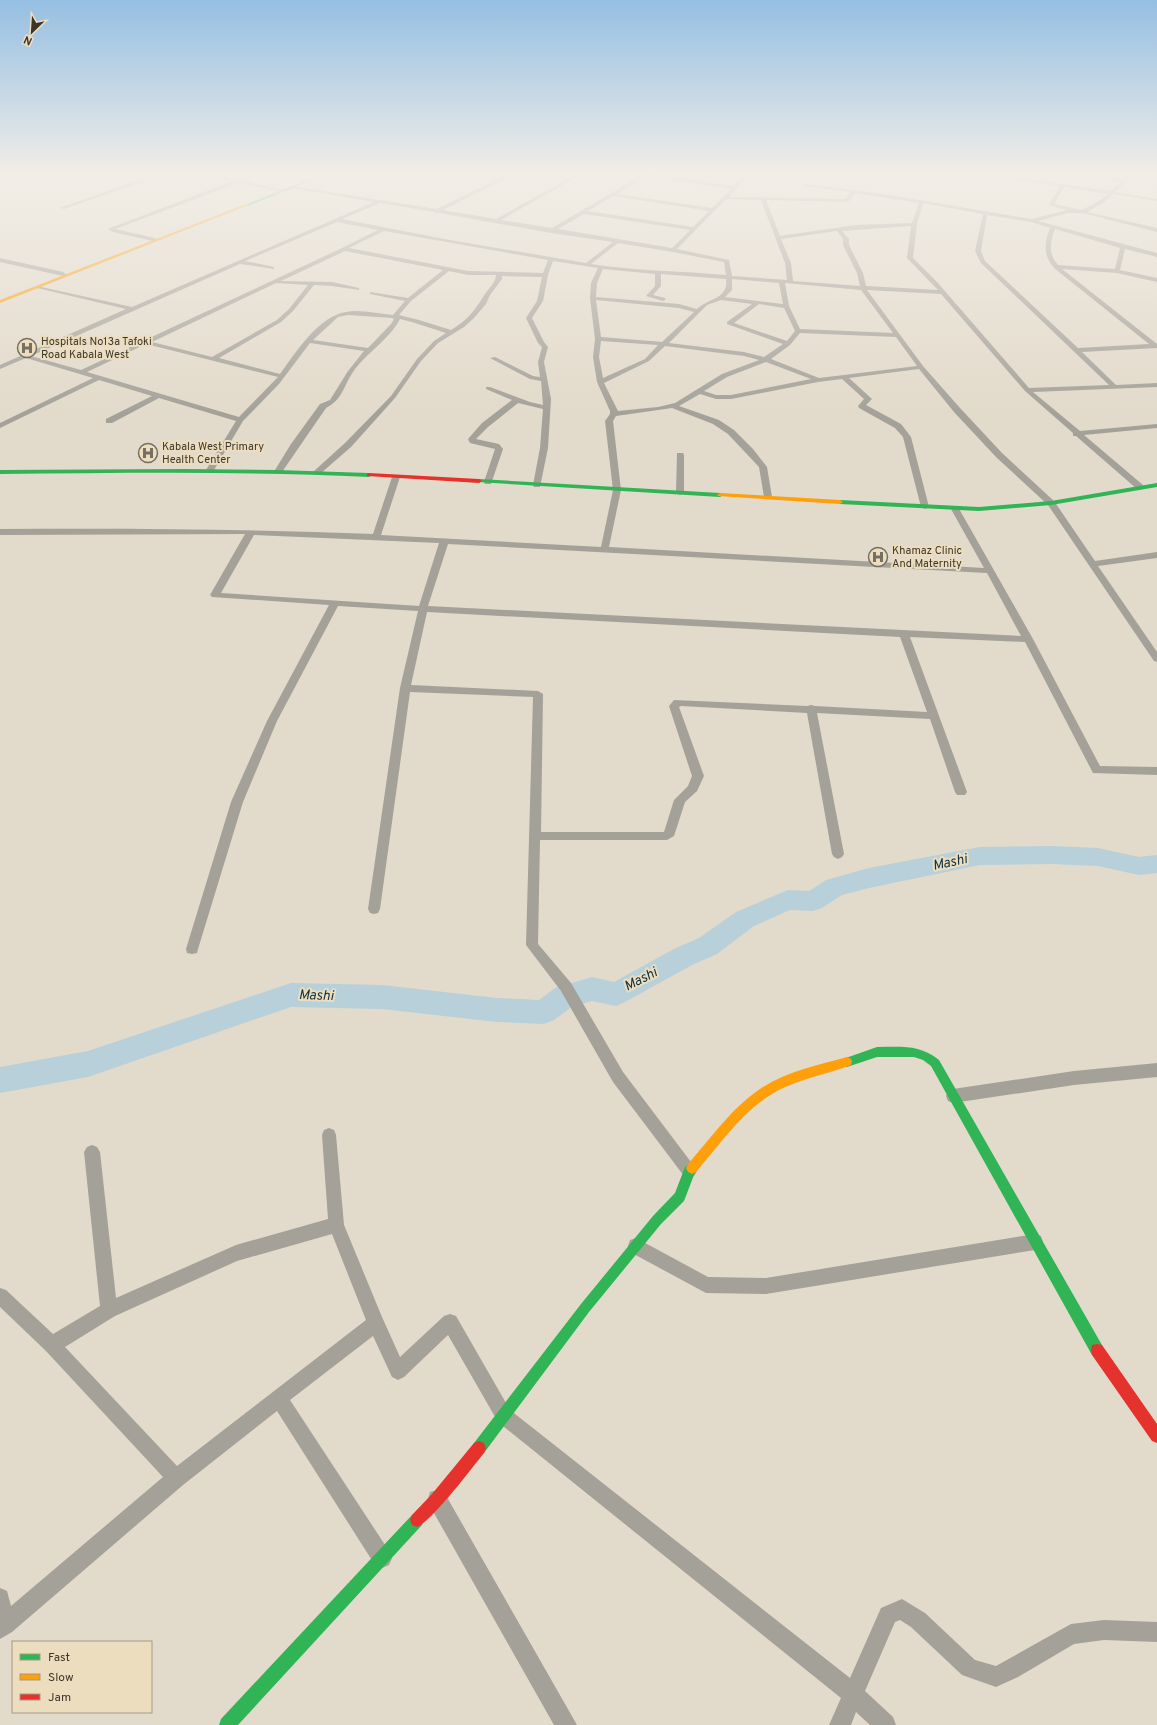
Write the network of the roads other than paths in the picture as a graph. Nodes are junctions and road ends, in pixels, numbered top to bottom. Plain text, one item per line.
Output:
1 (118, 252) edge
2 (127, 252) edge
3 (261, 252) edge
4 (336, 252) edge
5 (362, 252) edge
6 (515, 252) edge
7 (603, 252) edge
8 (685, 252) edge
9 (784, 252) edge
10 (850, 252) edge
11 (911, 252) edge
12 (979, 252) edge
13 (1048, 252) edge
14 (1122, 252) edge
15 (1146, 252) edge
16 (1157, 255) edge
17 (551, 259) junction
18 (0, 260) edge
19 (239, 262) junction
20 (588, 264) junction
21 (602, 266) junction
22 (1056, 267) junction
23 (272, 268) dead end
24 (448, 269) junction
25 (1117, 271) junction
26 (658, 273) junction
27 (63, 274) junction
28 (499, 274) junction
29 (545, 275) junction
30 (730, 278) junction
31 (1157, 280) edge
32 (274, 281) junction
33 (782, 281) junction
34 (790, 282) junction
35 (312, 284) junction
36 (39, 287) junction
37 (863, 288) junction
38 (358, 289) dead end
39 (941, 292) junction
40 (372, 294) dead end
41 (0, 298) edge
42 (593, 298) junction
43 (720, 298) junction
44 (409, 300) junction
45 (0, 302) edge
46 (757, 303) junction
47 (680, 306) junction
48 (786, 306) junction
49 (133, 309) junction
50 (698, 311) junction
51 (396, 317) junction
52 (798, 331) junction
53 (450, 332) junction
54 (897, 335) junction
55 (598, 339) junction
56 (308, 341) junction
57 (145, 342) junction
58 (664, 344) junction
59 (788, 344) junction
60 (1156, 346) edge
61 (369, 350) junction
62 (1077, 350) junction
63 (26, 356) junction
64 (493, 358) dead end
65 (214, 360) junction
66 (767, 360) junction
67 (0, 367) edge
68 (921, 367) junction
69 (80, 373) junction
70 (282, 376) junction
71 (844, 377) junction
72 (98, 378) junction
73 (544, 379) junction
74 (818, 380) junction
75 (600, 382) junction
76 (1157, 385) edge
77 (1115, 386) junction
78 (488, 388) dead end
79 (1027, 390) junction
80 (700, 392) junction
81 (157, 396) junction
82 (517, 400) junction
83 (672, 406) junction
84 (546, 408) junction
85 (614, 414) junction
86 (240, 420) junction
87 (109, 421) dead end
88 (0, 426) edge
89 (1157, 426) edge
90 (1076, 434) junction
91 (680, 455) dead end
92 (210, 470) junction
93 (280, 470) junction
94 (0, 472) edge
95 (317, 472) junction
96 (396, 477) junction
97 (488, 482) junction
98 (537, 485) junction
99 (1157, 485) edge
100 (1140, 488) junction
101 (617, 490) junction
102 (680, 493) junction
103 (768, 497) junction
104 (1051, 503) junction
105 (926, 507) junction
106 (955, 509) junction
107 (0, 532) edge
108 (251, 532) junction
109 (376, 536) junction
110 (444, 541) junction
111 (605, 548) junction
112 (1157, 554) edge
113 (1092, 564) junction
114 (990, 571) junction
115 (334, 604) junction
116 (423, 609) junction
117 (904, 634) junction
118 (1028, 639) junction
119 (1157, 658) edge
120 (405, 688) junction
121 (812, 708) junction
122 (933, 716) junction
123 (1157, 771) edge
124 (961, 792) dead end
125 (535, 836) junction
126 (838, 854) dead end
127 (374, 909) dead end
128 (192, 949) dead end
129 (1156, 1073) edge
130 (953, 1096) junction
131 (329, 1135) dead end
132 (92, 1152) dead end
133 (689, 1171) junction
134 (336, 1225) junction
135 (1035, 1242) junction
136 (636, 1246) junction
137 (0, 1296) edge
138 (109, 1310) junction
139 (376, 1323) junction
140 (52, 1345) junction
141 (279, 1399) junction
142 (504, 1416) junction
143 (1157, 1436) edge
144 (176, 1478) junction
145 (437, 1499) junction
146 (382, 1558) junction
147 (0, 1598) edge
148 (2, 1627) edge
149 (1157, 1632) edge
150 (854, 1694) junction
151 (244, 1718) edge
152 (227, 1725) edge
153 (566, 1725) edge
154 (840, 1725) edge
155 (885, 1725) edge

1 - 27 main road
2 - 36 main road
3 - 19 street
4 - 32 street
5 - 24 street
6 - 17 street
7 - 20 street
8 - 30 street
9 - 34 street
10 - 37 street
11 - 39 street
12 - 62 street
13 - 22 street
14 - 25 street
15 - 16 street
17 - 20 street
17 - 29 street
18 - 27 street
19 - 23 street
19 - 49 street
20 - 21 street
21 - 26 street
21 - 42 street
22 - 25 street
22 - 60 street
24 - 28 street
24 - 44 street
25 - 31 street
26 - 30 street
26 - 47 street
27 - 41 main road
28 - 29 street
28 - 53 street
29 - 73 street
30 - 33 street
30 - 43 street
32 - 35 street
32 - 57 street
33 - 34 street
33 - 48 street
34 - 37 street
35 - 38 street
35 - 65 street
36 - 45 main road
36 - 49 street
37 - 39 street
37 - 54 street
39 - 79 street
40 - 44 street
42 - 47 street
42 - 55 street
43 - 46 street
43 - 50 street
44 - 51 street
46 - 48 street
46 - 59 street
47 - 50 street
48 - 52 street
49 - 63 street
50 - 58 street
51 - 53 street
51 - 56 street
51 - 61 street
52 - 54 street
52 - 59 street
53 - 95 street
54 - 68 street
55 - 58 street
55 - 75 street
56 - 61 street
56 - 70 street
57 - 65 street
57 - 69 street
58 - 66 street
58 - 75 street
59 - 66 street
60 - 62 street
61 - 93 street
62 - 77 street
63 - 67 street
63 - 69 street
64 - 73 street
65 - 70 street
66 - 74 street
66 - 80 street
68 - 71 street
68 - 104 street
69 - 72 street
70 - 86 street
71 - 74 street
71 - 105 street
72 - 81 street
72 - 88 street
73 - 84 street
74 - 80 street
75 - 85 street
76 - 77 street
77 - 79 street
78 - 82 street
79 - 90 street
80 - 83 street
81 - 86 street
81 - 87 street
82 - 84 street
82 - 97 street
83 - 85 street
83 - 103 street
84 - 98 street
85 - 101 street
86 - 92 street
89 - 90 street
90 - 100 street
91 - 102 street
92 - 93 main road
92 - 94 main road
93 - 95 main road
95 - 96 main road
96 - 97 main road
96 - 109 street
97 - 98 main road
98 - 101 main road
99 - 100 main road
100 - 104 main road
101 - 102 main road
101 - 111 street
102 - 103 main road
103 - 105 main road
104 - 106 main road
104 - 113 street
105 - 106 main road
106 - 114 street
107 - 108 street
108 - 109 street
108 - 115 street
109 - 110 street
110 - 111 street
110 - 116 street
111 - 114 street
112 - 113 street
113 - 119 street
114 - 118 street
115 - 116 street
115 - 128 street
116 - 117 street
116 - 120 street
117 - 118 street
117 - 122 street
118 - 123 street
120 - 125 street
120 - 127 street
121 - 122 street
121 - 125 street
121 - 126 street
122 - 124 street
125 - 133 street
129 - 130 street
130 - 133 main road
130 - 135 main road
131 - 134 street
132 - 138 street
133 - 136 main road
134 - 138 street
134 - 139 street
135 - 136 street
135 - 143 main road
136 - 142 main road
137 - 140 street
138 - 140 street
139 - 141 street
139 - 142 street
140 - 144 street
141 - 144 street
141 - 146 street
142 - 145 main road
142 - 150 street
144 - 148 street
145 - 146 main road
145 - 153 street
146 - 151 main road
147 - 148 street
149 - 150 street
150 - 154 street
150 - 155 street
151 - 152 main road

